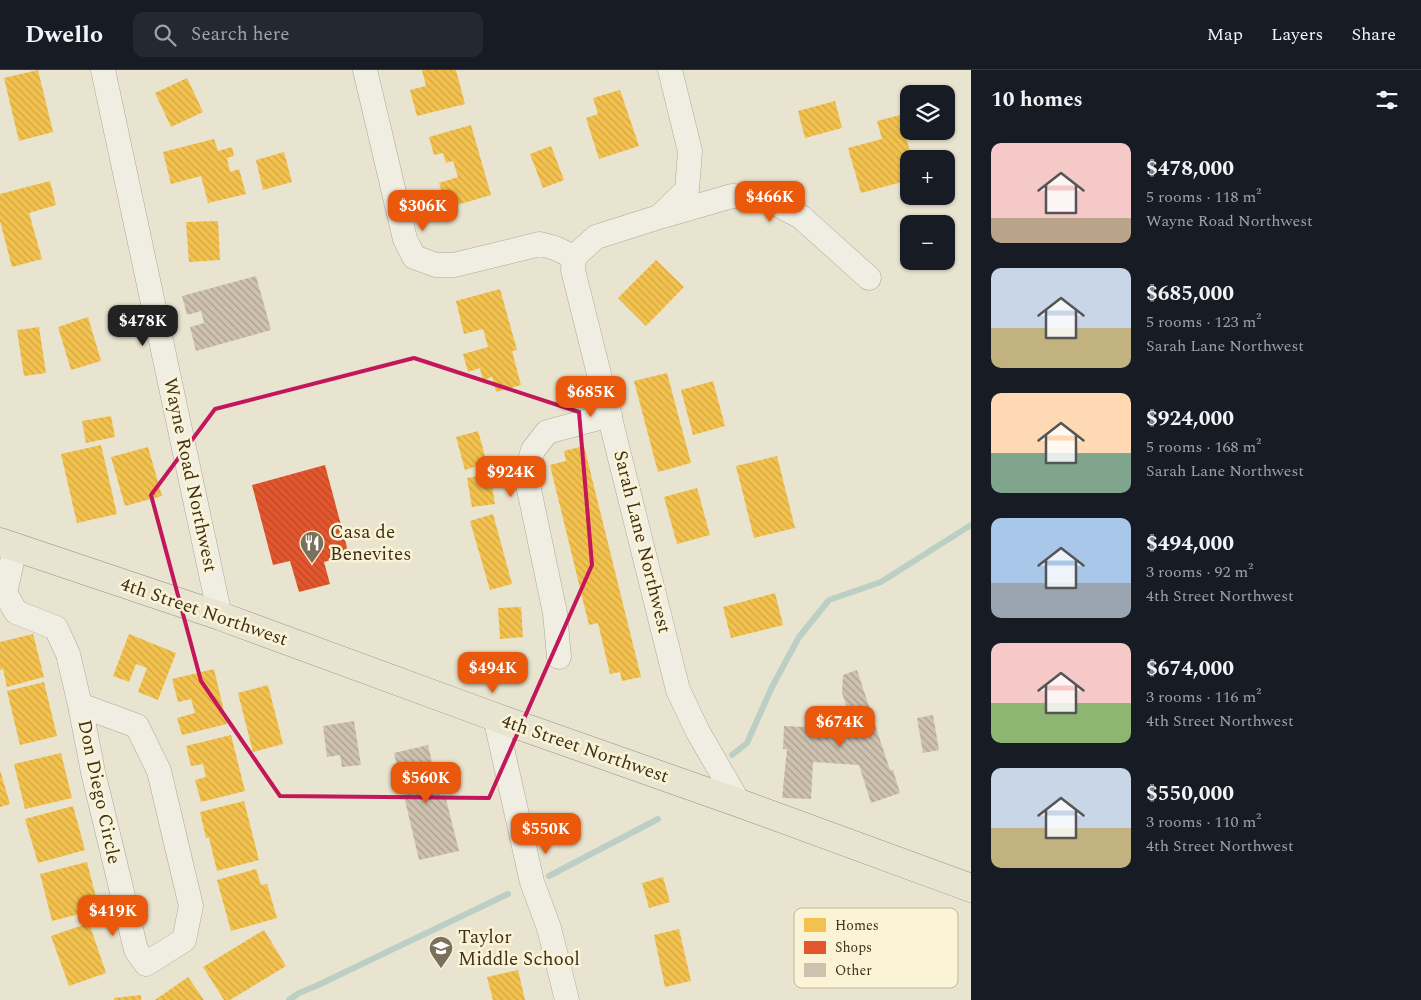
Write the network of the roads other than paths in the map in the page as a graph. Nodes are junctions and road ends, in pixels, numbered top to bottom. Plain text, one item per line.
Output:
1 (103, 70) edge
2 (365, 70) edge
3 (670, 70) edge
4 (659, 217) junction
5 (574, 256) junction
6 (869, 278) dead end
7 (610, 415) junction
8 (8, 545) edge
9 (220, 616) junction
10 (559, 657) dead end
11 (80, 705) junction
12 (495, 717) junction
13 (739, 803) junction
14 (971, 888) edge
15 (567, 1000) edge

1 - 9 street, Wayne Road Northwest
2 - 5 street
3 - 4 street
4 - 5 street
4 - 6 street
5 - 7 street, Sarah Lane Northwest
7 - 10 street
7 - 13 street, Sarah Lane Northwest
8 - 9 main road, 4th Street Northwest
8 - 11 street, Don Diego Circle
9 - 12 main road, 4th Street Northwest
11 - 11 street, Don Diego Circle
12 - 13 main road, 4th Street Northwest
12 - 15 street
13 - 14 main road, 4th Street Northwest

